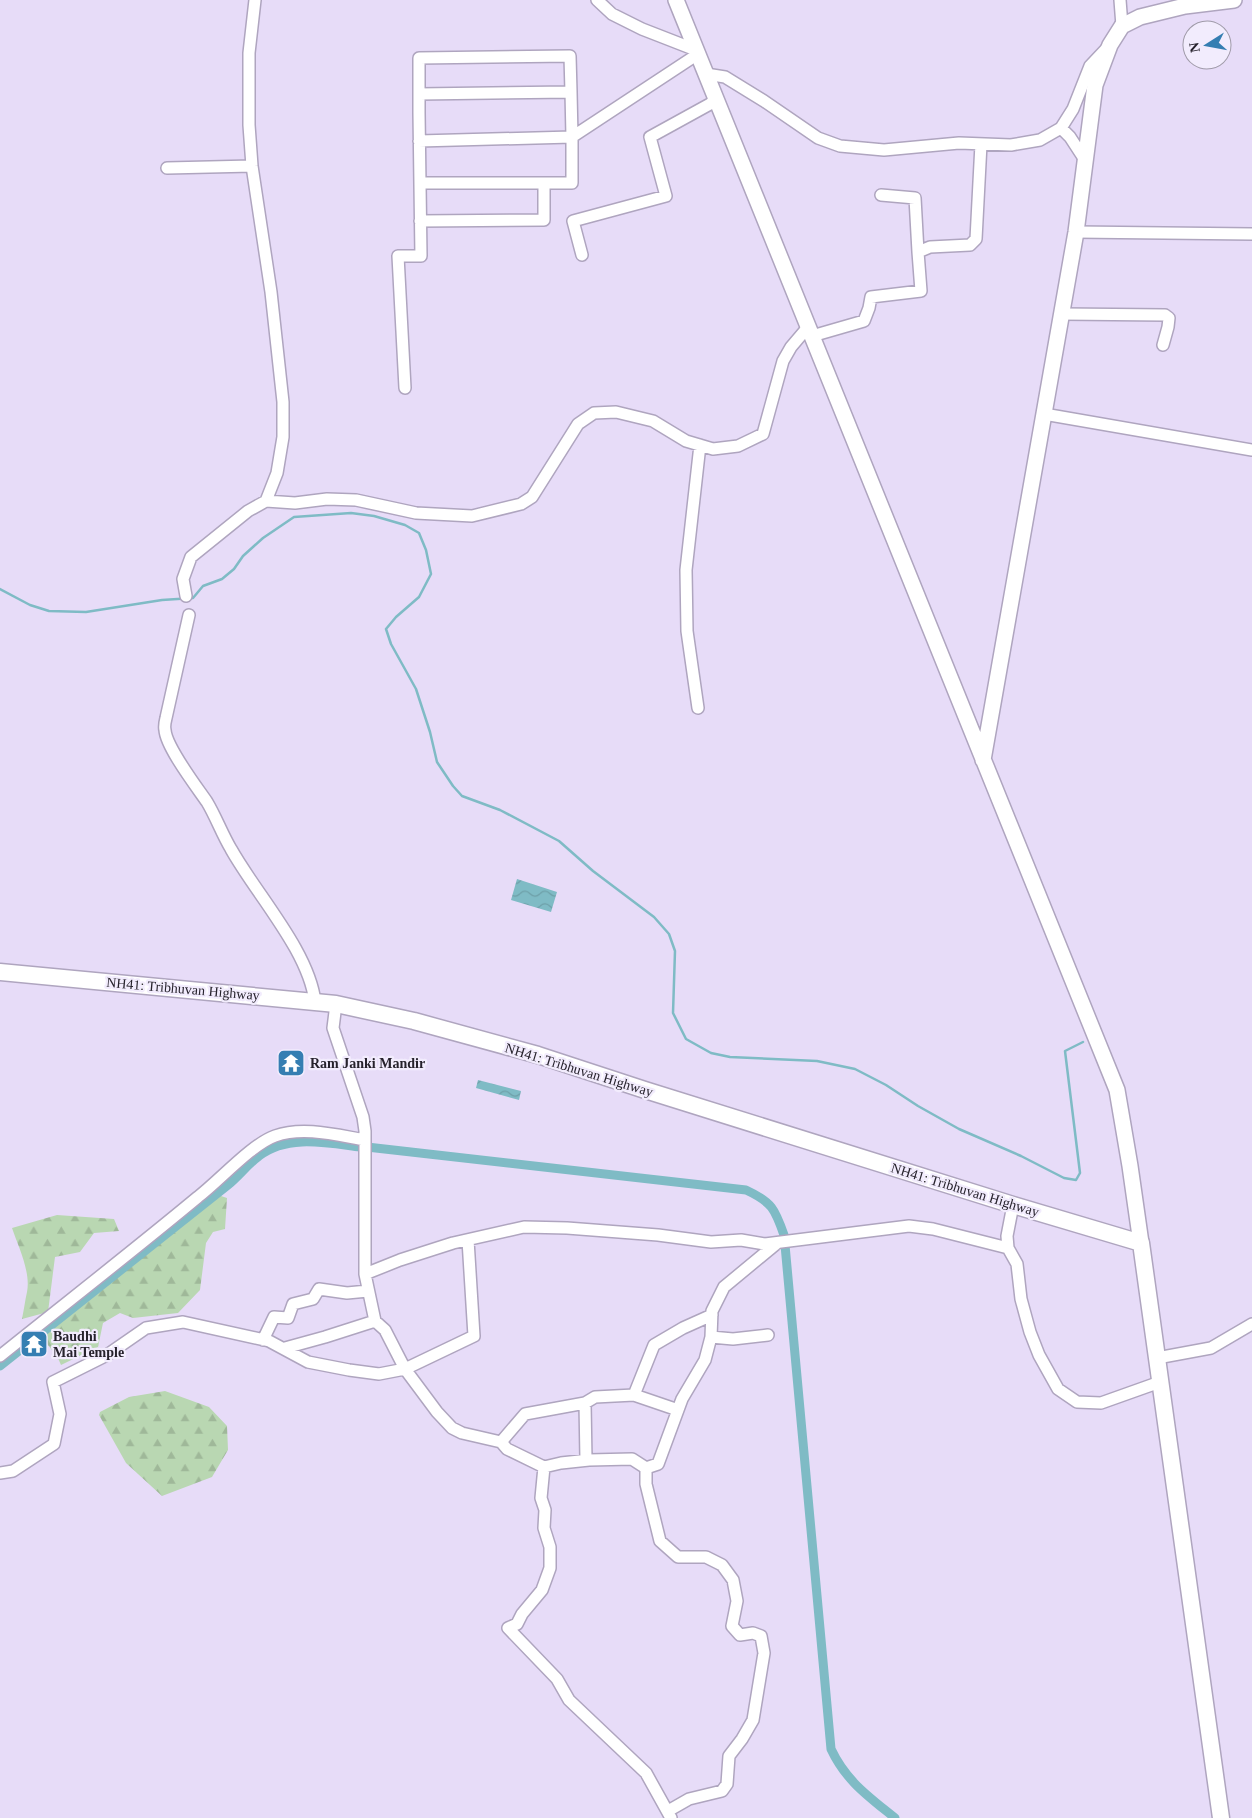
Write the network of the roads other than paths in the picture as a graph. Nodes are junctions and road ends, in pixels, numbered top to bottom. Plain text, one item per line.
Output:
1 (254, 0) edge
2 (597, 0) edge
3 (676, 0) edge
4 (1120, 0) edge
5 (1234, 0) edge
6 (1122, 26) junction
7 (1110, 45) junction
8 (697, 52) junction
9 (706, 74) junction
10 (571, 92) junction
11 (419, 94) junction
12 (716, 99) junction
13 (1061, 128) junction
14 (572, 137) junction
15 (419, 141) junction
16 (981, 144) junction
17 (1085, 160) junction
18 (252, 166) junction
19 (167, 168) dead end
20 (420, 183) junction
21 (544, 183) junction
22 (880, 195) dead end
23 (420, 221) junction
24 (1076, 232) junction
25 (1252, 234) edge
26 (918, 252) junction
27 (582, 255) dead end
28 (1062, 314) junction
29 (810, 331) junction
30 (1163, 345) dead end
31 (405, 388) dead end
32 (1044, 414) junction
33 (700, 445) junction
34 (1252, 450) edge
35 (266, 502) junction
36 (186, 596) dead end
37 (189, 615) dead end
38 (698, 708) dead end
39 (983, 760) junction
40 (0, 972) edge
41 (315, 1002) junction
42 (336, 1004) junction
43 (365, 1140) junction
44 (1014, 1205) junction
45 (468, 1240) junction
46 (1141, 1243) junction
47 (776, 1244) junction
48 (1008, 1248) junction
49 (365, 1274) junction
50 (368, 1291) junction
51 (712, 1315) junction
52 (375, 1321) junction
53 (1252, 1324) edge
54 (768, 1335) dead end
55 (711, 1337) junction
56 (264, 1340) junction
57 (285, 1348) junction
58 (0, 1356) edge
59 (1157, 1358) junction
60 (405, 1369) junction
61 (1160, 1382) junction
62 (634, 1395) junction
63 (585, 1403) junction
64 (678, 1410) junction
65 (501, 1442) junction
66 (586, 1460) junction
67 (544, 1467) junction
68 (646, 1468) junction
69 (0, 1473) edge
70 (670, 1814) edge
71 (1221, 1818) edge

1 - 18 street
2 - 8 street
3 - 8 main road
4 - 6 street
5 - 6 main road
6 - 7 main road
7 - 13 street
7 - 17 main road
8 - 9 main road
8 - 14 street
9 - 12 main road
9 - 16 street
10 - 11 street
10 - 11 street
10 - 14 street
11 - 15 street
12 - 27 street
12 - 29 main road
13 - 16 street
13 - 17 street
14 - 15 street
14 - 21 street
15 - 20 street
16 - 26 street
17 - 24 main road
18 - 19 street
18 - 35 street
20 - 21 street
20 - 23 street
21 - 23 street
22 - 26 street
23 - 31 street
24 - 25 street
24 - 28 main road
26 - 29 street
28 - 30 street
28 - 32 main road
29 - 33 street
29 - 39 main road
32 - 34 street
32 - 39 main road
33 - 35 street
33 - 38 street
35 - 36 street
37 - 41 street
39 - 46 main road
40 - 41 highway, NH41: Tribhuvan Highway
41 - 42 highway, NH41: Tribhuvan Highway
42 - 43 street
42 - 44 highway, NH41: Tribhuvan Highway
43 - 49 street
43 - 58 street
44 - 46 highway, NH41: Tribhuvan Highway
44 - 48 street
45 - 47 street
45 - 49 street
45 - 60 street
46 - 59 highway
47 - 48 street
47 - 51 street
48 - 61 street
49 - 50 street
50 - 52 street
50 - 56 street
51 - 55 street
51 - 62 street
52 - 57 street
52 - 60 street
53 - 59 street
54 - 55 street
55 - 64 street
56 - 57 street
56 - 69 street
57 - 60 street
59 - 61 highway
60 - 65 street
61 - 71 highway
62 - 63 street
62 - 64 street
63 - 65 street
63 - 66 street
64 - 68 street
65 - 67 street
66 - 67 street
66 - 68 street
67 - 70 street
68 - 70 street

